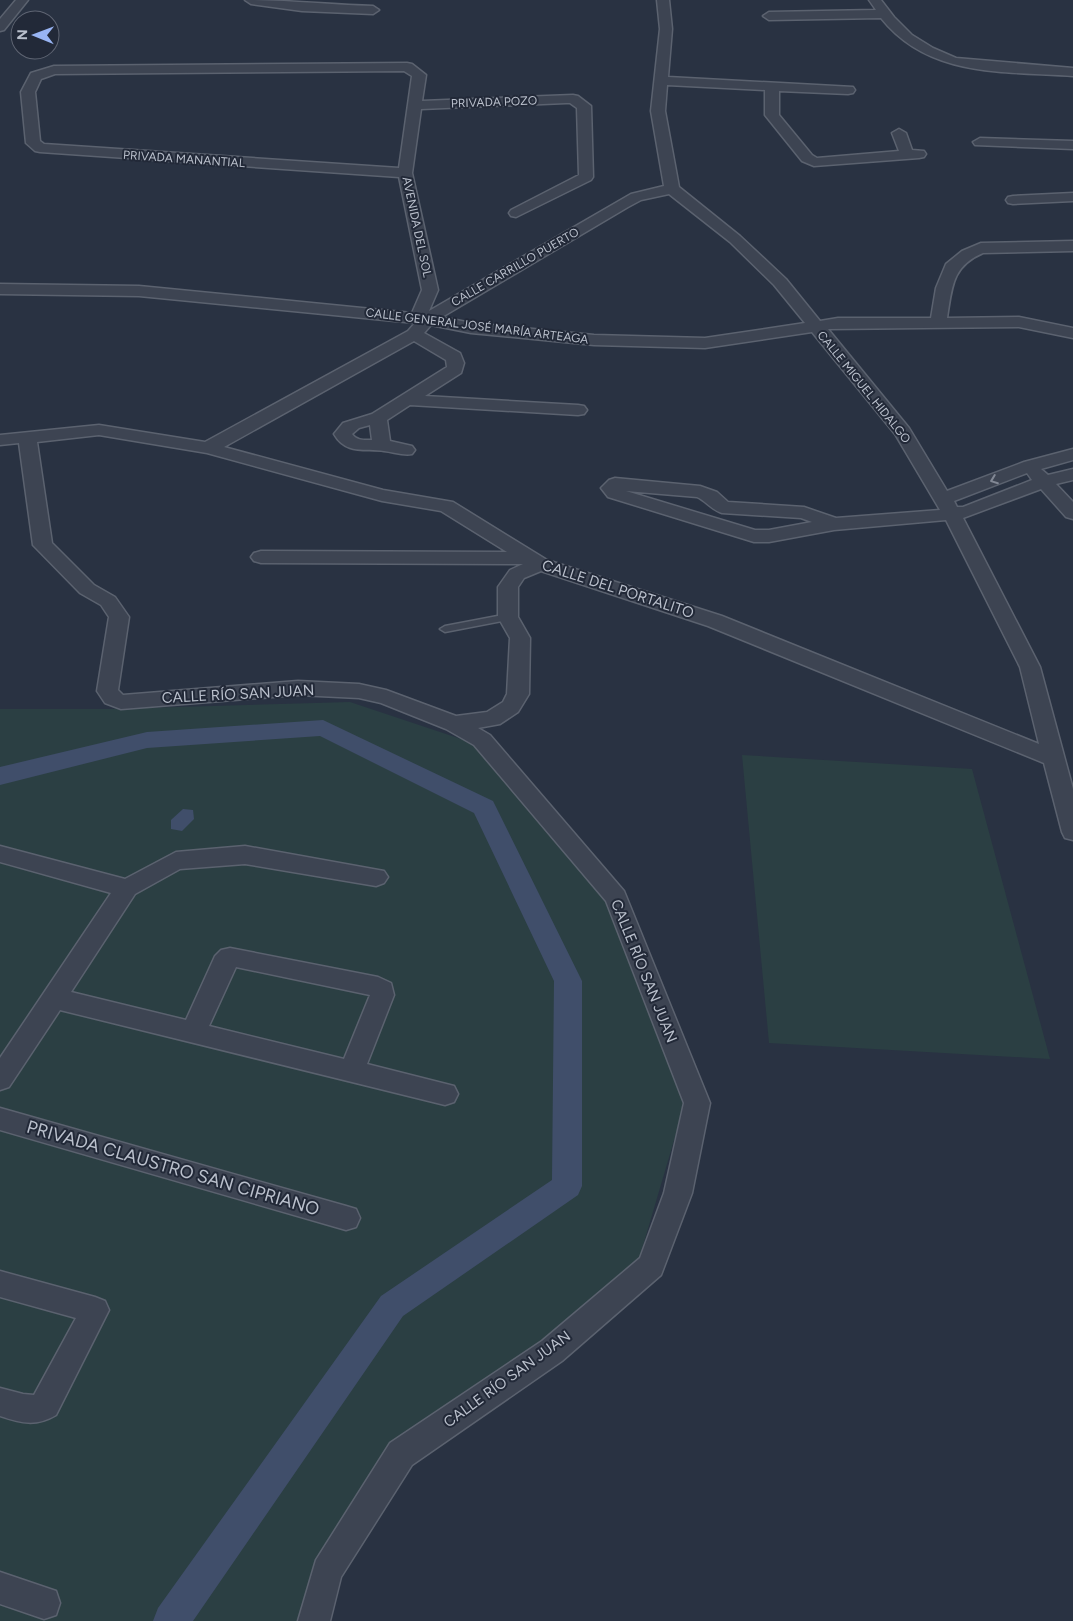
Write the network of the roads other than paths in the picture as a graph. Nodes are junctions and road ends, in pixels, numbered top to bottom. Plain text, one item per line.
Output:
1 (22, 0) edge
2 (252, 0) edge
3 (663, 0) edge
4 (876, 0) edge
5 (780, 2) dead end
6 (373, 10) dead end
7 (883, 14) junction
8 (796, 15) junction
9 (768, 16) dead end
10 (0, 27) edge
11 (420, 70) joint
12 (1073, 72) edge
13 (661, 81) junction
14 (772, 86) junction
15 (848, 90) dead end
16 (415, 105) junction
17 (898, 133) dead end
18 (980, 142) dead end
19 (1073, 145) edge
20 (405, 173) junction
21 (672, 189) junction
22 (1073, 197) edge
23 (1013, 200) dead end
24 (516, 212) dead end
25 (1073, 246) edge
26 (0, 289) edge
27 (441, 290) junction
28 (469, 294) junction
29 (938, 323) junction
30 (420, 324) junction
31 (815, 326) junction
32 (1073, 333) edge
33 (408, 400) junction
34 (578, 410) dead end
35 (378, 418) junction
36 (27, 438) junction
37 (0, 440) edge
38 (382, 445) junction
39 (208, 448) junction
40 (406, 450) dead end
41 (1073, 454) edge
42 (1030, 466) junction
43 (1073, 474) edge
44 (1044, 482) junction
45 (968, 490) junction
46 (986, 504) junction
47 (948, 506) junction
48 (1073, 513) edge
49 (834, 524) junction
50 (261, 557) dead end
51 (534, 561) junction
52 (508, 617) junction
53 (445, 629) dead end
54 (454, 724) junction
55 (1053, 758) junction
56 (1073, 832) edge
57 (0, 854) edge
58 (376, 877) dead end
59 (126, 888) junction
60 (52, 998) junction
61 (193, 1033) junction
62 (352, 1072) junction
63 (1, 1074) edge
64 (445, 1094) dead end
65 (0, 1119) edge
66 (346, 1218) dead end
67 (0, 1284) edge
68 (0, 1402) edge
69 (0, 1588) edge
70 (44, 1602) dead end
71 (314, 1621) edge

1 - 10 street
2 - 6 street
3 - 13 street
4 - 7 street
5 - 8 street
7 - 8 street
7 - 12 street
8 - 9 street
11 - 16 street, AVENIDA DEL SOL
11 - 20 street, PRIVADA MANANTIAL
13 - 14 street
13 - 21 street
14 - 15 street
14 - 17 street
16 - 20 street, AVENIDA DEL SOL
16 - 24 street, PRIVADA POZO
18 - 19 street
20 - 27 street, AVENIDA DEL SOL
21 - 28 street, CALLE CARRILLO PUERTO
21 - 31 street, CALLE MIGUEL HIDALGO
22 - 23 street
25 - 29 street
26 - 30 street, CALLE GENERAL JOSÉ MARÍA ARTEAGA
27 - 28 street, AVENIDA DEL SOL
27 - 30 street, AVENIDA DEL SOL
28 - 30 street, CALLE CARRILLO PUERTO
29 - 31 street, CALLE GENERAL JOSÉ MARÍA ARTEAGA
29 - 32 street, CALLE GENERAL JOSÉ MARÍA ARTEAGA
30 - 31 street, CALLE GENERAL JOSÉ MARÍA ARTEAGA
30 - 33 street
30 - 39 street, CALLE CARRILLO PUERTO
31 - 47 street, CALLE MIGUEL HIDALGO
33 - 34 street
33 - 35 street
35 - 38 street
35 - 38 street
36 - 37 street, CALLE DEL PORTALITO
36 - 39 street, CALLE DEL PORTALITO
36 - 54 street, CALLE RÍO SAN JUAN
38 - 40 street
39 - 51 street, CALLE DEL PORTALITO
41 - 42 street
42 - 44 street
42 -> 45 street
43 - 44 street
44 - 46 street
44 - 48 street
45 - 46 street
45 - 47 street
46 - 47 street
47 - 49 street
47 - 55 street, CALLE MIGUEL HIDALGO
49 - 49 street
50 - 51 street
51 - 52 street
51 - 55 street, CALLE DEL PORTALITO
52 - 53 lane
52 - 54 street
54 - 71 street, CALLE RÍO SAN JUAN
55 - 56 street, CALLE MIGUEL HIDALGO
57 - 59 street
58 - 59 street
59 - 60 street
60 - 61 street
60 - 63 street
61 - 62 street
61 - 62 street
62 - 64 street
65 - 66 street, PRIVADA CLAUSTRO SAN CIPRIANO
67 - 68 street
69 - 70 street

